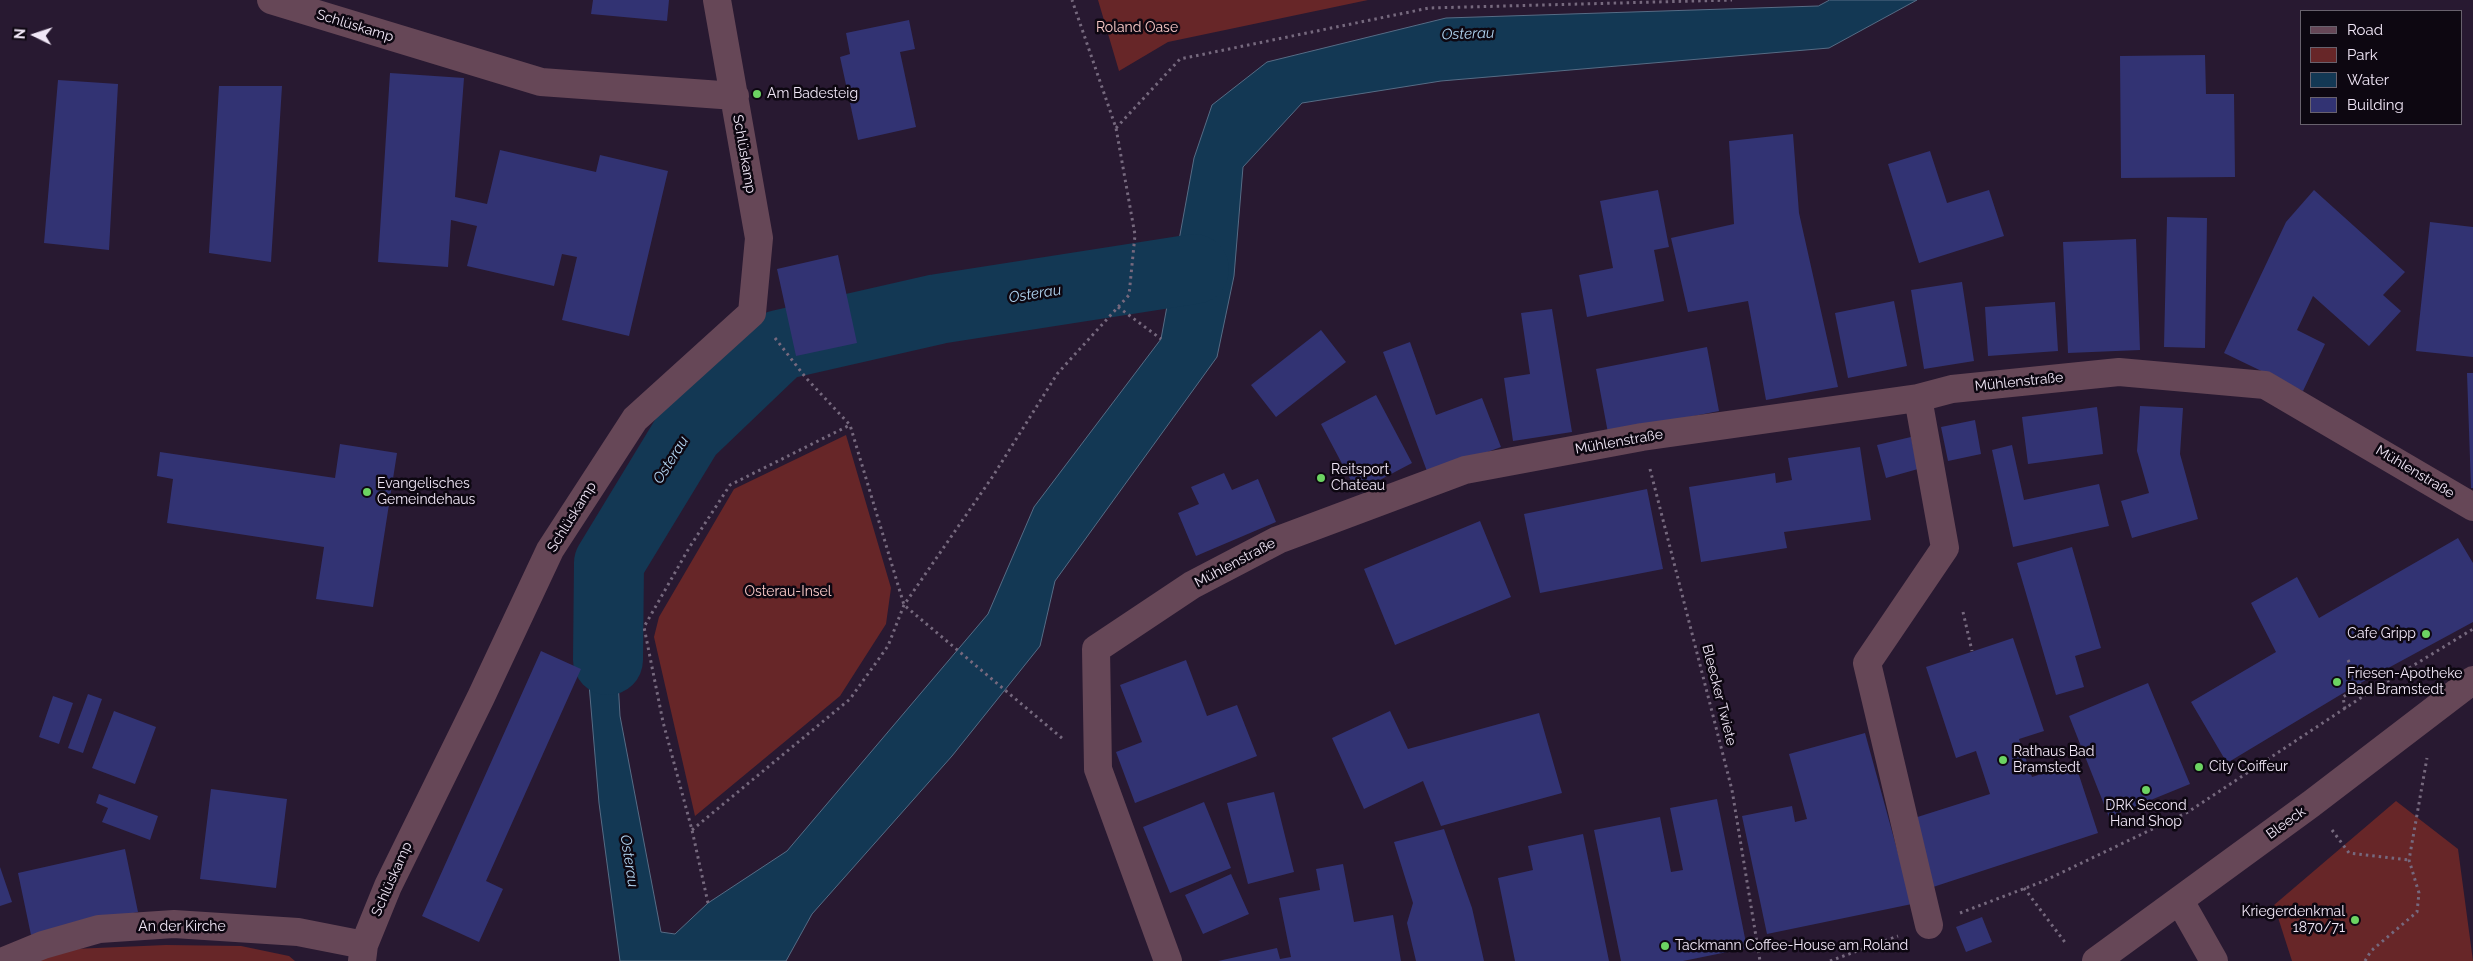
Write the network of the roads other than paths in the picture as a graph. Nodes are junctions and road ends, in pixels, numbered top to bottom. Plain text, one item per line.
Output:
1 (271, 0) edge
2 (717, 0) edge
3 (735, 96) junction
4 (1918, 398) junction
5 (2473, 507) edge
6 (2473, 680) edge
7 (2180, 900) junction
8 (1929, 925) dead end
9 (363, 953) edge
10 (4, 961) edge
11 (1168, 961) edge
12 (2096, 961) edge
13 (2214, 961) edge

1 - 3 street, Schlüskamp
2 - 3 street, Schlüskamp
3 - 9 street, Schlüskamp
4 - 5 street, Mühlenstraße
4 - 8 street
4 - 11 street, Mühlenstraße
6 - 7 street, Bleeck
7 - 12 street, Bleeck
7 - 13 street
9 - 10 street, An der Kirche

